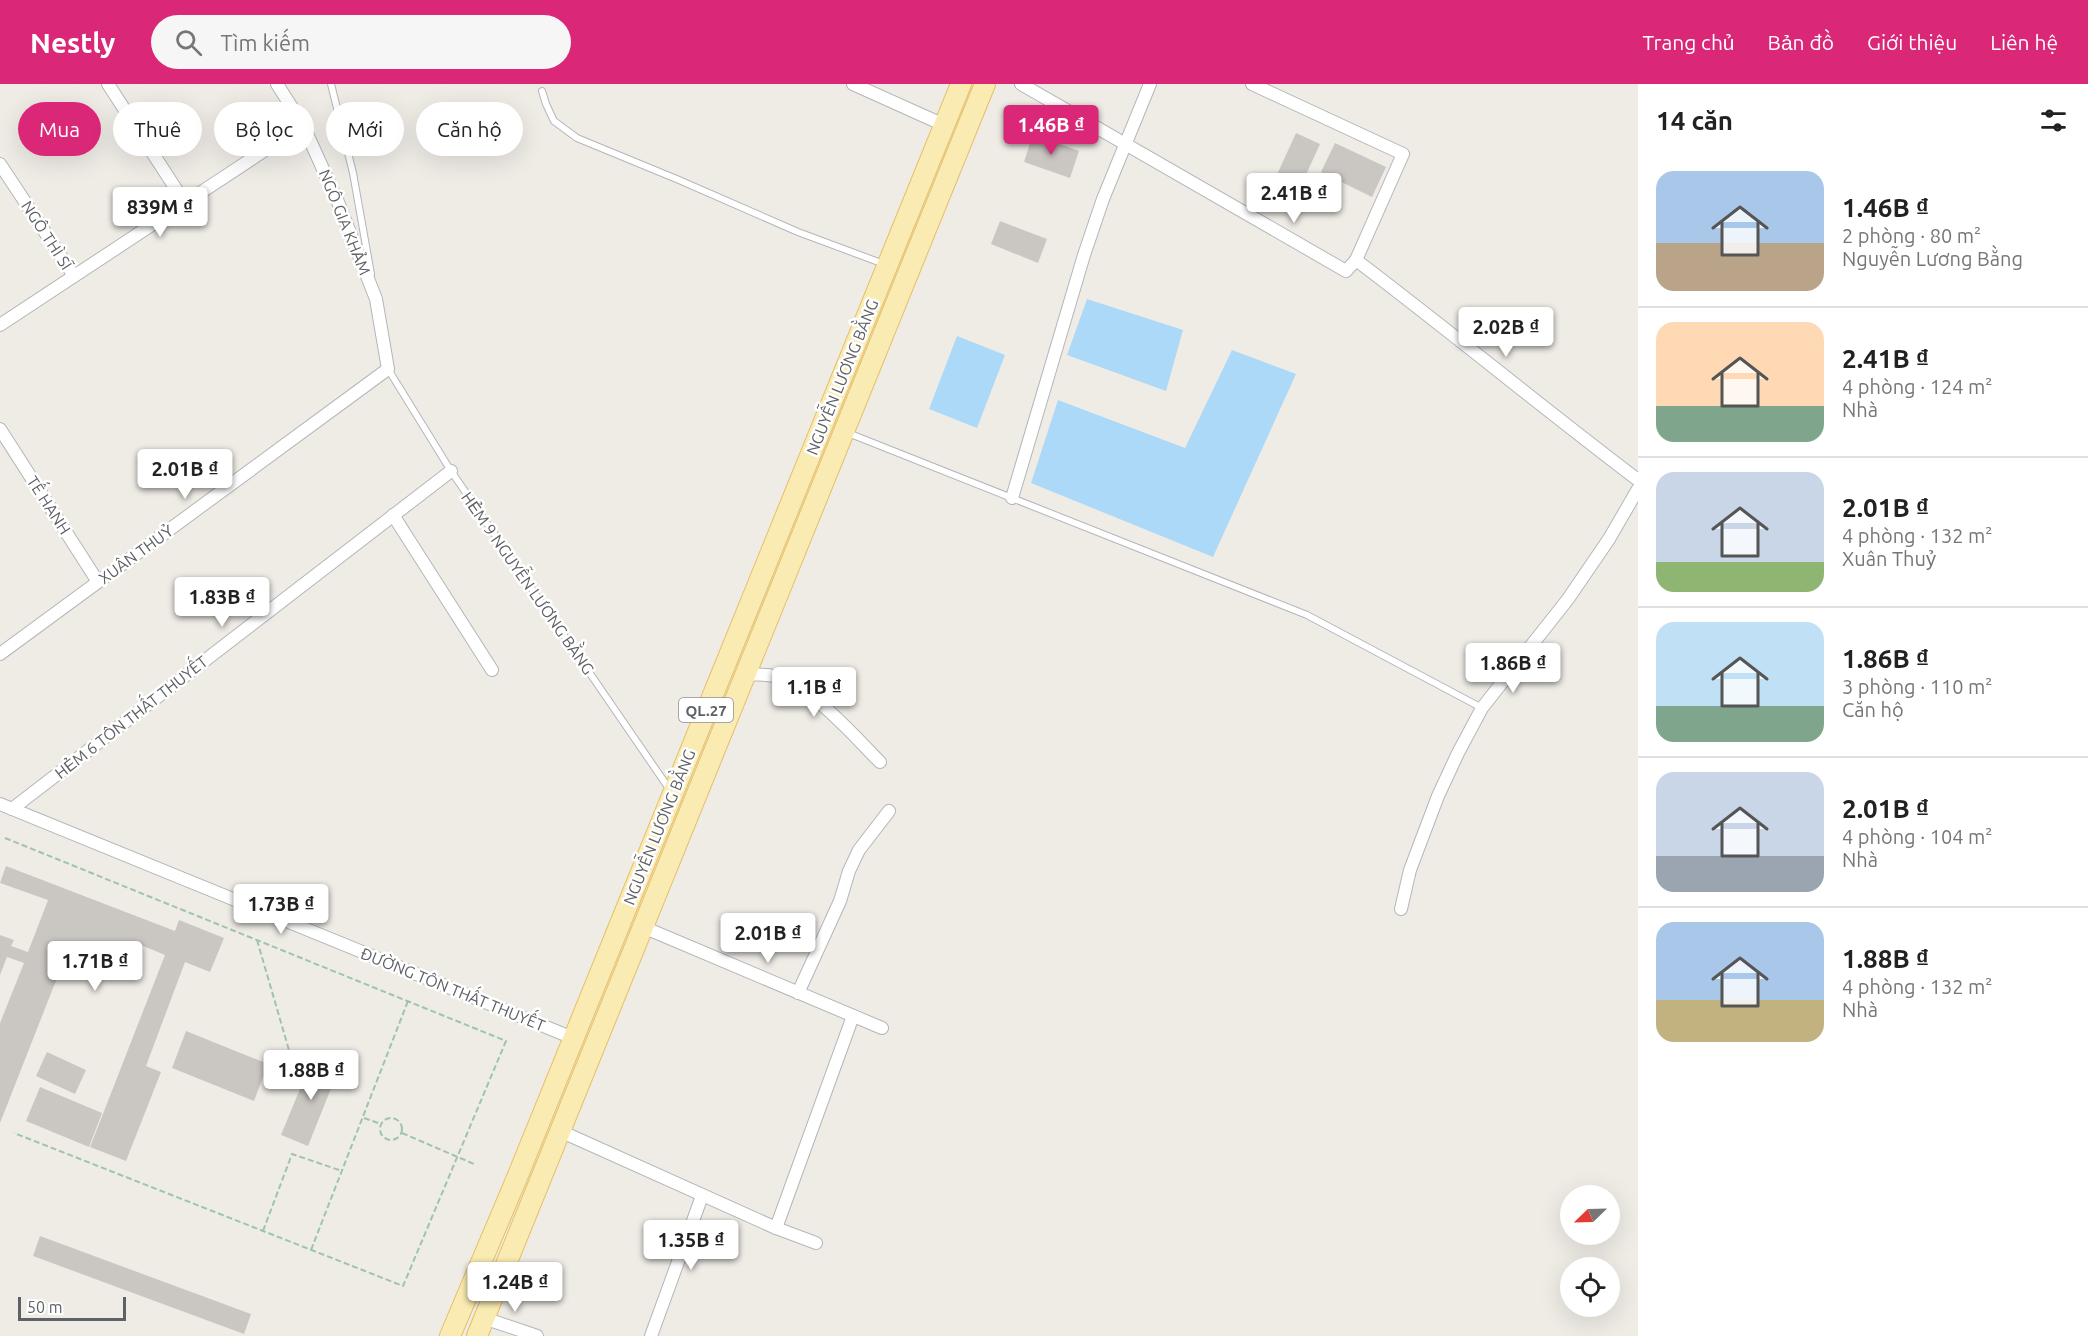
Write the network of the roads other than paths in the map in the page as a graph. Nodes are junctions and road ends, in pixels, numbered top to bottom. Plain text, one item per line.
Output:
1 (108, 84) edge
2 (277, 84) edge
3 (332, 84) edge
4 (853, 84) edge
5 (961, 84) edge
6 (985, 84) edge
7 (1022, 84) edge
8 (1150, 84) edge
9 (1252, 84) edge
10 (542, 91) dead end
11 (288, 102) edge
12 (944, 125) junction
13 (1125, 144) junction
14 (314, 149) edge
15 (256, 156) edge
16 (0, 164) edge
17 (185, 203) junction
18 (1356, 260) junction
19 (887, 265) junction
20 (74, 276) junction
21 (376, 299) junction
22 (0, 325) edge
23 (388, 369) junction
24 (0, 429) edge
25 (844, 431) junction
26 (451, 471) junction
27 (1638, 480) edge
28 (1638, 489) edge
29 (1012, 498) junction
30 (393, 514) junction
31 (98, 582) junction
32 (0, 654) edge
33 (492, 670) dead end
34 (746, 674) junction
35 (1482, 708) junction
36 (880, 762) dead end
37 (672, 793) junction
38 (6, 806) edge
39 (889, 811) dead end
40 (1401, 909) dead end
41 (643, 927) junction
42 (798, 993) junction
43 (853, 1016) junction
44 (882, 1028) dead end
45 (573, 1038) junction
46 (560, 1131) junction
47 (516, 1180) junction
48 (536, 1189) junction
49 (702, 1196) junction
50 (776, 1228) junction
51 (816, 1243) dead end
52 (484, 1318) junction
53 (450, 1336) edge
54 (477, 1336) edge
55 (537, 1336) edge
56 (651, 1336) edge

1 - 17 street
2 - 11 street, NGÔ GIA KHẢM
3 - 21 lane
4 - 12 street
5 - 12 main road, NGUYỄN LƯƠNG BẰNG / QL.27
6 - 25 main road, NGUYỄN LƯƠNG BẰNG / QL.27
7 - 13 street
8 - 13 street
9 - 18 street
10 - 19 lane
12 - 19 main road, NGUYỄN LƯƠNG BẰNG / QL.27
13 - 18 street
13 - 29 street
14 - 21 street, NGÔ GIA KHẢM
15 - 17 street
16 - 20 street, NGÔ THÌ SĨ
17 - 20 street
18 - 27 street
19 - 37 main road, NGUYỄN LƯƠNG BẰNG / QL.27
20 - 22 street
21 - 23 street, NGÔ GIA KHẢM
23 - 26 lane, HẺM 9 NGUYỄN LƯƠNG BẰNG
23 - 31 street, XUÂN THUỶ
24 - 31 street, TẾ HANH
25 - 29 lane
25 - 34 main road, NGUYỄN LƯƠNG BẰNG / QL.27
26 - 30 street, HẺM 6 TÔN THẤT THUYẾT
26 - 37 lane, HẺM 9 NGUYỄN LƯƠNG BẰNG
28 - 35 street
29 - 35 lane
30 - 33 street
30 - 38 street, HẺM 6 TÔN THẤT THUYẾT
31 - 32 street, XUÂN THUỶ
34 - 36 street
34 - 41 main road, NGUYỄN LƯƠNG BẰNG / QL.27
35 - 40 street
37 - 45 main road, NGUYỄN LƯƠNG BẰNG / QL.27
38 - 45 street, ĐƯỜNG TÔN THẤT THUYẾT
39 - 42 street
41 - 42 street
41 - 46 main road, NGUYỄN LƯƠNG BẰNG / QL.27
42 - 43 street
43 - 44 street
43 - 50 street
45 - 47 main road, NGUYỄN LƯƠNG BẰNG / QL.27
46 - 48 main road, NGUYỄN LƯƠNG BẰNG / QL.27
46 - 49 street
47 - 48 main road
47 - 53 main road, NGUYỄN LƯƠNG BẰNG / QL.27
48 - 52 main road, NGUYỄN LƯƠNG BẰNG / QL.27
49 - 50 street
49 - 56 street
50 - 51 street
52 - 54 main road, NGUYỄN LƯƠNG BẰNG / QL.27
52 - 55 street

